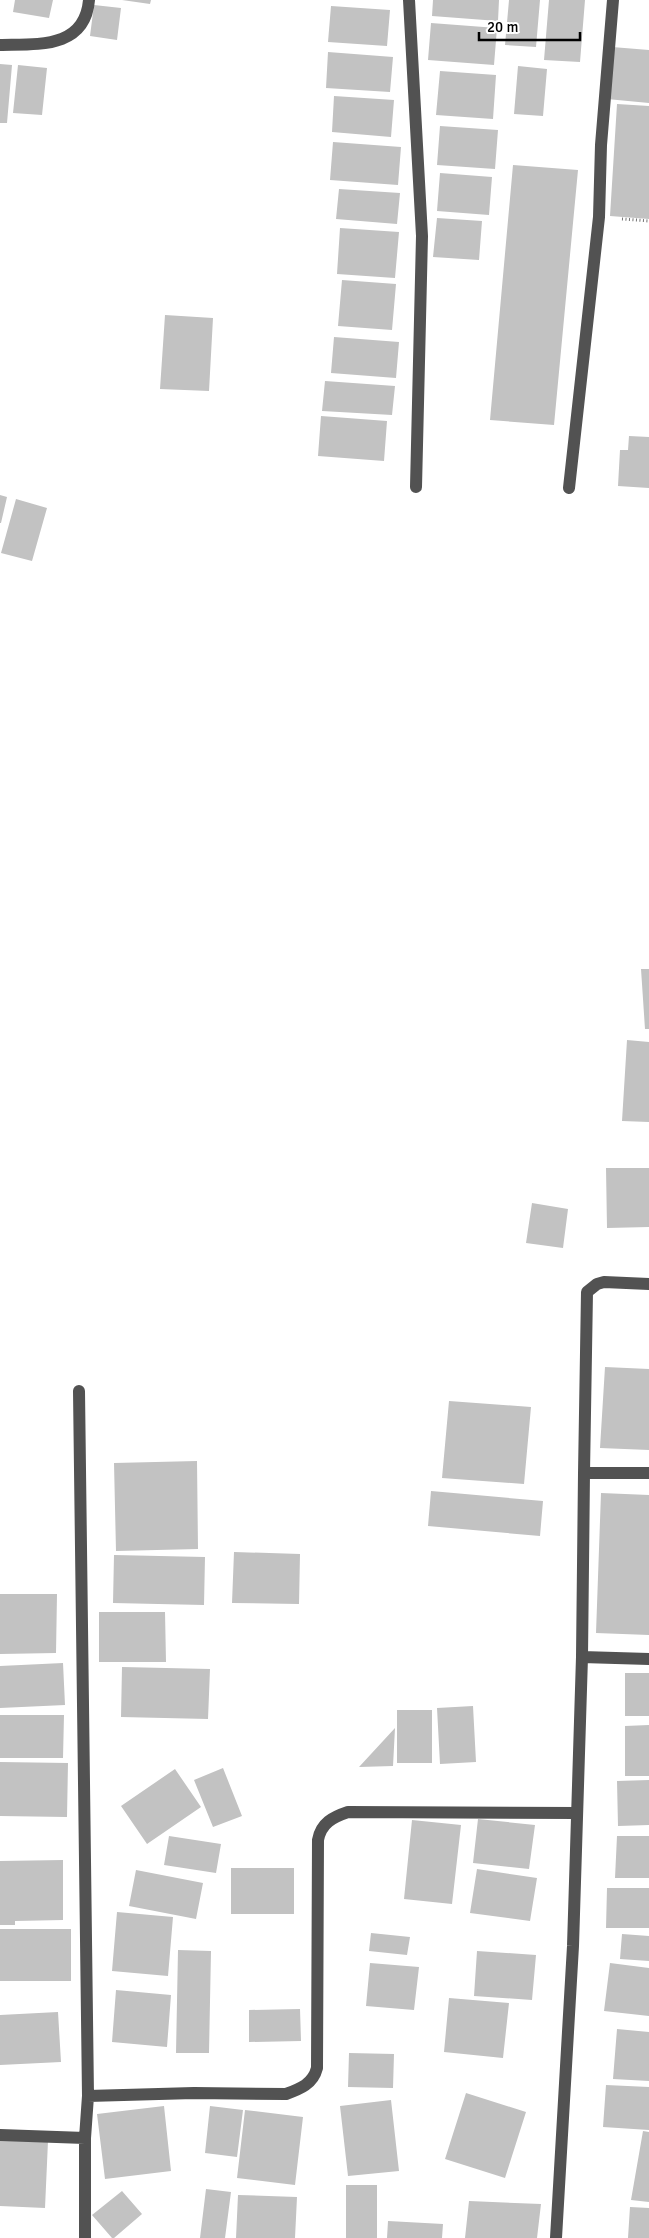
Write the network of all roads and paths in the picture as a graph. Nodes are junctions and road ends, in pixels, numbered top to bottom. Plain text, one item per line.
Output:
1 (89, 0) edge
2 (409, 0) edge
3 (613, 0) edge
4 (0, 45) edge
5 (416, 488) dead end
6 (569, 488) dead end
7 (649, 1284) edge
8 (79, 1391) dead end
9 (584, 1472) junction
10 (649, 1473) edge
11 (582, 1657) junction
12 (649, 1659) edge
13 (577, 1813) junction
14 (88, 2096) junction
15 (0, 2135) edge
16 (85, 2138) junction
17 (85, 2238) edge
18 (556, 2238) edge

1 - 4 street
2 - 5 street
3 - 6 street
7 - 9 street
8 - 14 street
9 - 10 street
9 - 11 street
11 - 12 street
11 - 13 street
13 - 14 street
13 - 18 street
14 - 16 street
15 - 16 street
16 - 17 street

